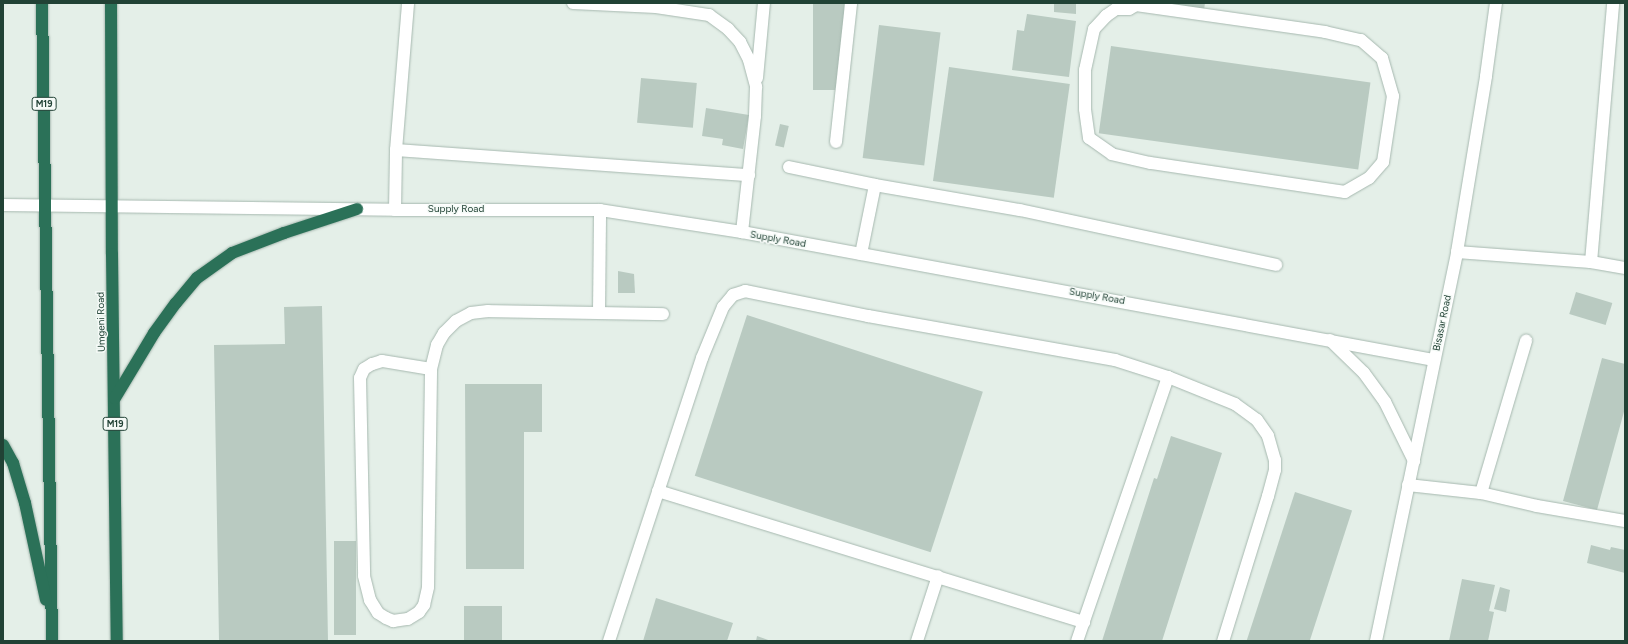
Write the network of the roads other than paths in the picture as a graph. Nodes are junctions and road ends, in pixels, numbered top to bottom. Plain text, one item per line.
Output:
1 (42, 3) edge
2 (111, 3) edge
3 (408, 3) edge
4 (573, 3) edge
5 (764, 3) edge
6 (851, 3) edge
7 (1496, 3) edge
8 (1613, 3) edge
9 (1130, 6) edge
10 (756, 87) junction
11 (836, 142) dead end
12 (396, 150) junction
13 (789, 167) dead end
14 (749, 175) junction
15 (875, 185) junction
16 (3, 205) edge
17 (45, 206) junction
18 (112, 207) junction
19 (357, 209) junction
20 (395, 210) junction
21 (600, 210) junction
22 (742, 232) junction
23 (1457, 252) junction
24 (861, 254) junction
25 (1591, 262) junction
26 (1276, 265) dead end
27 (1625, 268) edge
28 (599, 313) junction
29 (663, 314) dead end
30 (1329, 339) junction
31 (1526, 341) dead end
32 (1434, 360) junction
33 (431, 369) junction
34 (1168, 376) junction
35 (115, 398) junction
36 (3, 445) edge
37 (1414, 461) junction
38 (1408, 485) junction
39 (658, 492) junction
40 (1482, 494) junction
41 (1625, 520) edge
42 (938, 576) junction
43 (1084, 622) junction
44 (52, 635) edge
45 (117, 641) edge
46 (610, 641) edge
47 (917, 641) edge
48 (1077, 641) edge
49 (1223, 641) edge
50 (1376, 641) edge

1 - 17 highway, M19
2 - 18 highway, Umgeni Road / M19
3 - 12 street
4 - 10 street
5 - 10 street
6 - 11 street
7 - 23 street, Bisasar Road
8 - 25 street
9 - 9 street
10 - 14 street
12 - 14 street
12 - 20 street
13 - 15 street
14 - 22 street
15 - 24 street
15 - 26 street
16 - 17 street, Supply Road
17 - 18 street, Supply Road
17 - 44 highway, M19
18 - 19 street, Supply Road
18 - 35 highway, Umgeni Road / M19
19 - 20 street, Supply Road
19 - 35 highway
20 - 21 street, Supply Road
21 - 22 street, Supply Road
21 - 28 street
22 - 24 street, Supply Road
23 - 25 street
23 - 32 street, Bisasar Road
24 - 30 street, Supply Road
25 - 27 street
28 - 29 street
28 - 33 street
30 - 32 street, Supply Road
30 - 37 street
31 - 40 street
32 - 37 street, Bisasar Road
33 - 33 street
34 - 39 street
34 - 43 street
34 - 49 street
35 - 45 highway, Umgeni Road / M19
36 - 44 highway
37 - 38 street, Bisasar Road
38 - 40 street
38 - 50 street, Bisasar Road
39 - 42 street
39 - 46 street
40 - 41 street
42 - 43 street
42 - 47 street
43 - 48 street

